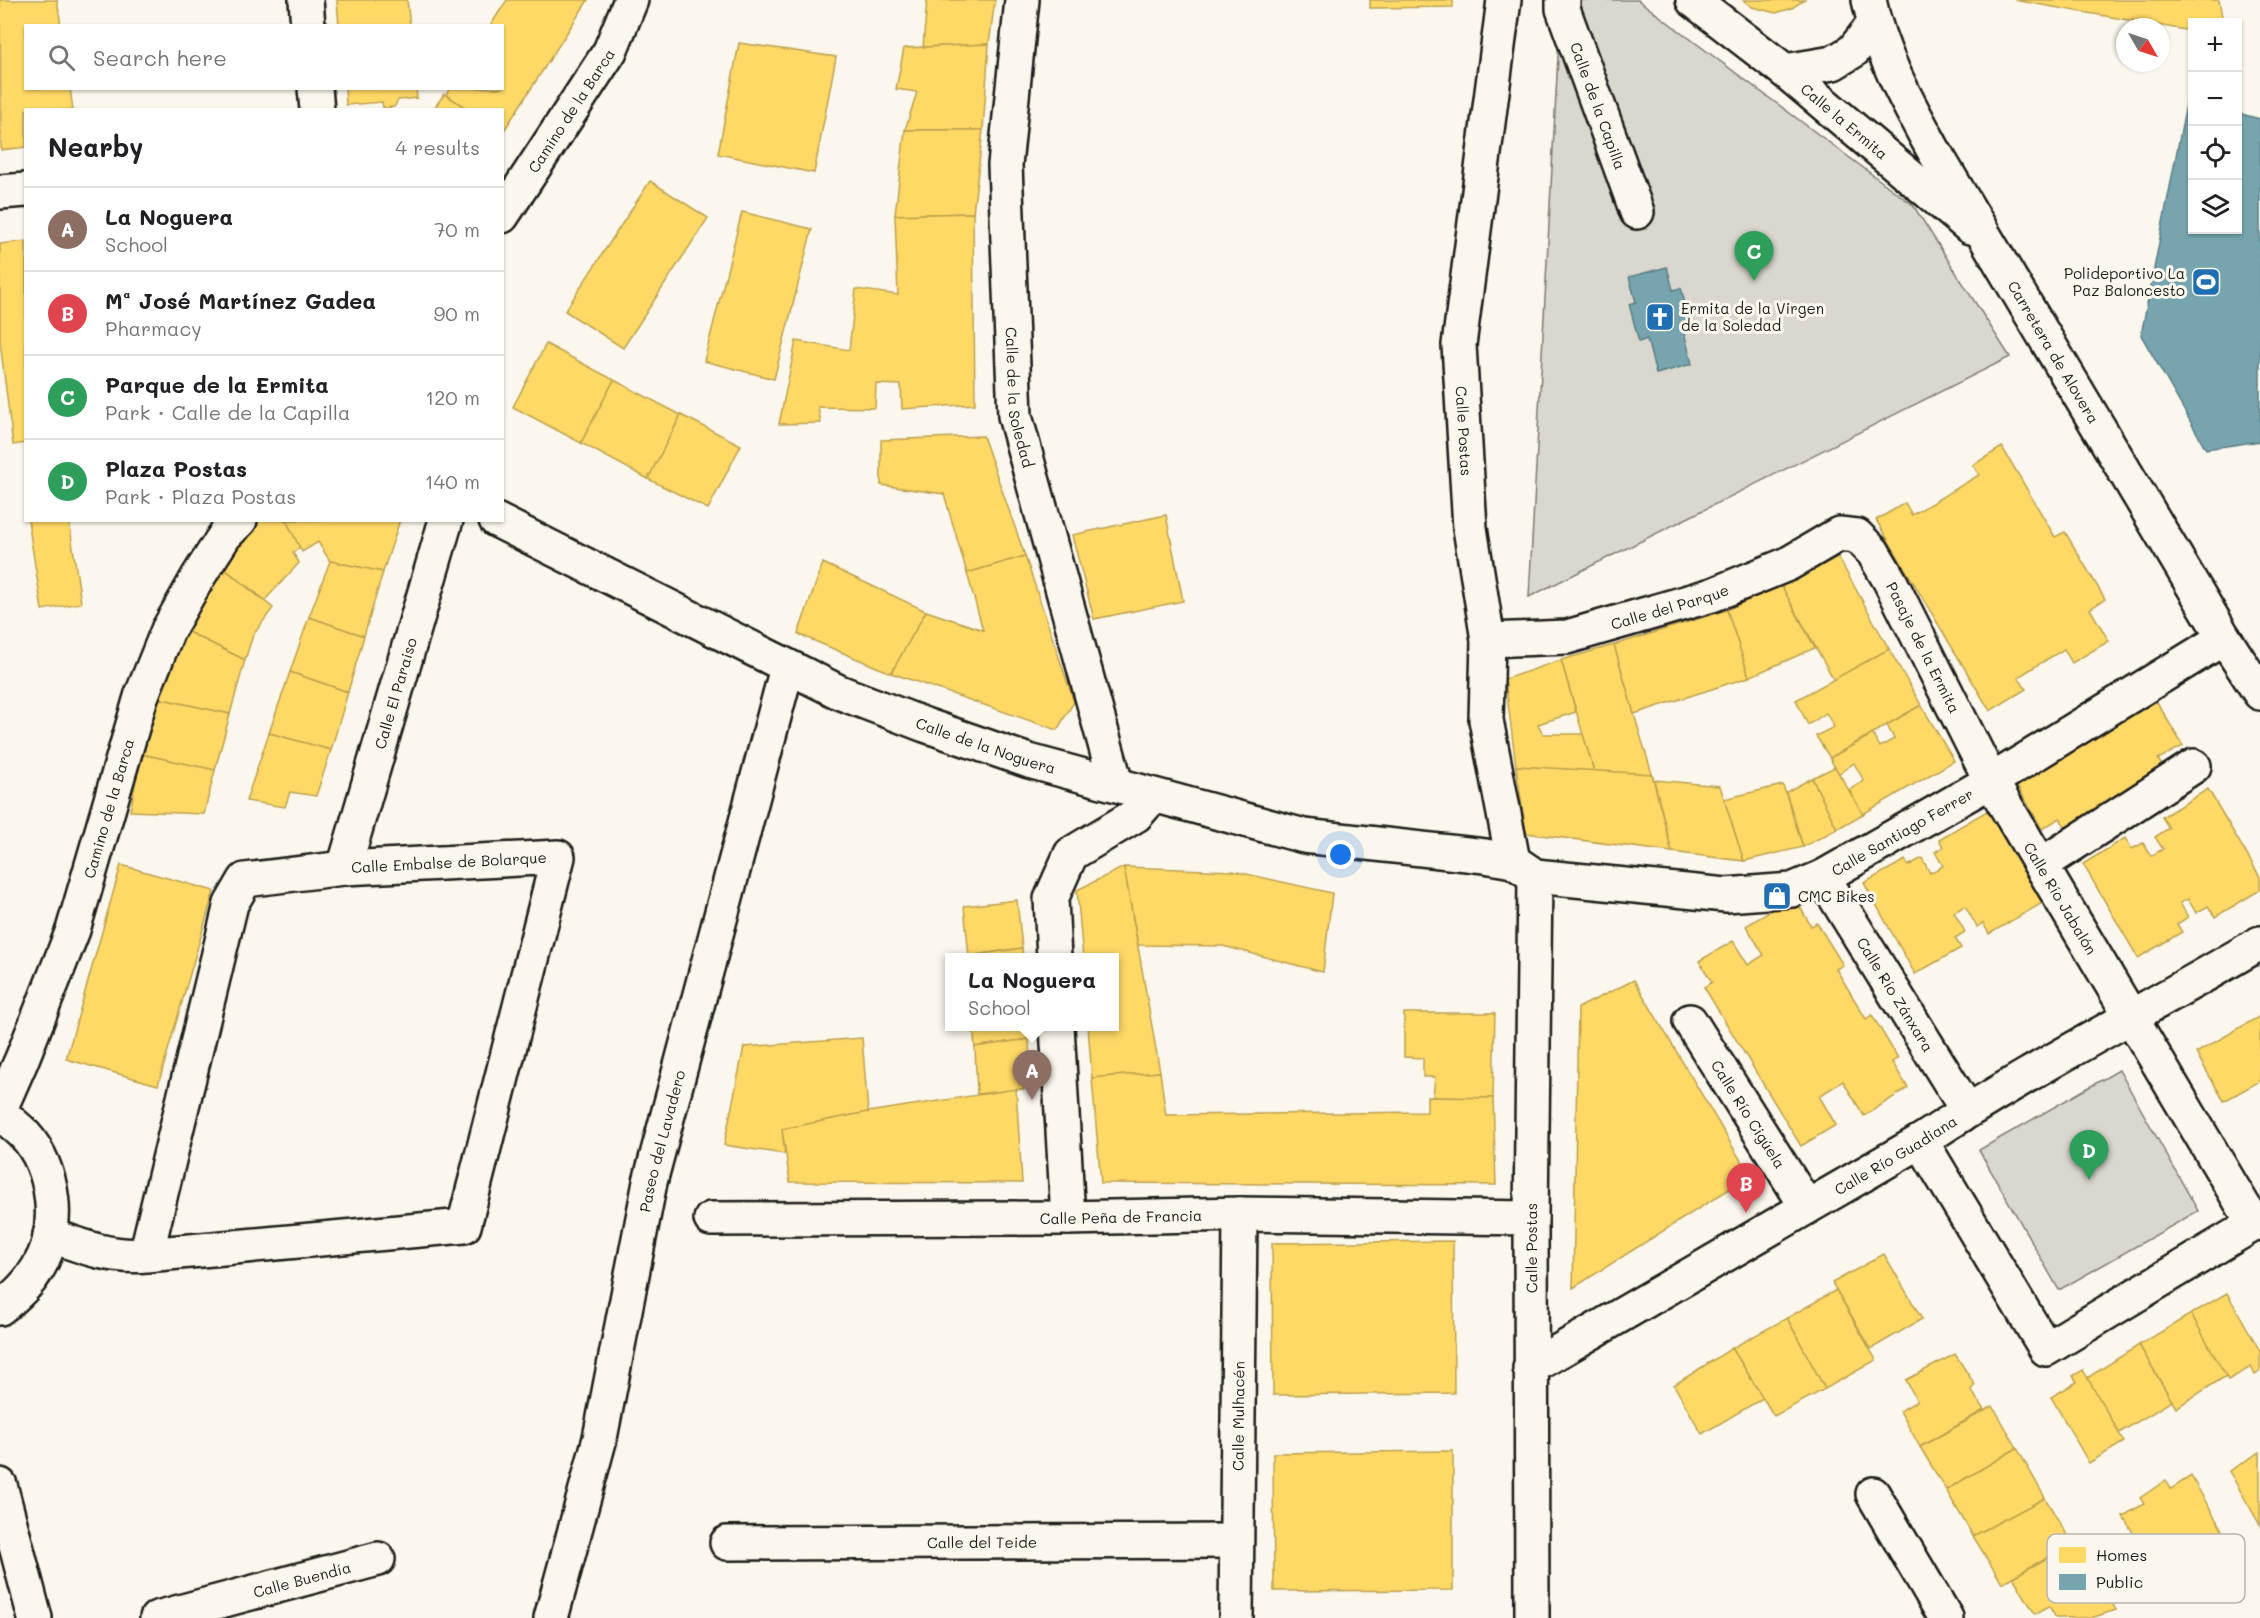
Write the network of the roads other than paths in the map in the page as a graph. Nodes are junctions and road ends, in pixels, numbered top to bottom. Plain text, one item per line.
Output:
1 (306, 0) edge
2 (631, 0) edge
3 (1022, 0) edge
4 (1504, 0) edge
5 (1563, 0) edge
6 (1693, 0) edge
7 (1871, 12) edge
8 (308, 24) edge
9 (1785, 70) junction
10 (315, 90) edge
11 (317, 108) edge
12 (24, 190) edge
13 (0, 192) edge
14 (1637, 212) dead end
15 (504, 213) edge
16 (1992, 245) junction
17 (238, 522) edge
18 (445, 522) edge
19 (500, 522) edge
20 (1839, 534) joint
21 (2224, 638) junction
22 (1488, 640) junction
23 (787, 668) junction
24 (2260, 693) edge
25 (2194, 766) dead end
26 (1991, 781) junction
27 (1116, 784) junction
28 (1154, 796) junction
29 (2041, 865) junction
30 (344, 868) junction
31 (1524, 868) junction
32 (1824, 877) junction
33 (2260, 943) edge
34 (1054, 953) edge
35 (2130, 1015) junction
36 (1690, 1021) dead end
37 (1057, 1031) edge
38 (1967, 1110) junction
39 (0, 1111) edge
40 (1921, 1141) junction
41 (1807, 1207) junction
42 (1240, 1214) junction
43 (1068, 1218) junction
44 (1531, 1218) junction
45 (711, 1219) dead end
46 (50, 1235) junction
47 (146, 1255) junction
48 (0, 1308) edge
49 (1530, 1368) junction
50 (0, 1485) edge
51 (1872, 1494) dead end
52 (1236, 1541) junction
53 (727, 1543) dead end
54 (378, 1559) dead end
55 (228, 1609) edge
56 (35, 1618) edge
57 (157, 1618) edge
58 (551, 1618) edge
59 (1236, 1618) edge
60 (1532, 1618) edge
61 (1946, 1618) edge

1 - 8 street
2 - 15 street, Camino de la Barca
3 - 27 street, Calle de la Soledad
4 - 22 street, Calle Postas
5 - 14 street, Calle de la Capilla
6 - 9 street, Calle la Ermita
7 - 9 street
7 - 16 street, Carretera de Alovera
9 - 16 street, Calle la Ermita
10 - 11 street
12 - 13 street
16 - 21 street, Carretera de Alovera
17 - 39 street, Camino de la Barca
18 - 30 street, Calle El Paraiso
19 - 23 street, Calle de la Noguera
20 - 22 street, Calle del Parque
20 - 26 street, Pasaje de la Ermita
21 - 24 street, Carretera de Alovera
21 - 26 street, Calle Santiago Ferrer
22 - 31 street, Calle Postas
23 - 27 street, Calle de la Noguera
23 - 58 street, Paseo del Lavadero
25 - 29 street
26 - 29 street, Calle Río Jabalón
26 - 32 street, Calle Santiago Ferrer
27 - 28 street, Calle de la Noguera
28 - 31 street, Calle de la Noguera
28 - 34 street
29 - 35 street, Calle Río Jabalón
30 - 47 street, Calle Embalse de Bolarque
30 - 47 street, Calle Embalse de Bolarque
31 - 32 street, Calle Santiago Ferrer
31 - 44 street, Calle Postas
32 - 38 street, Calle Río Zánxara
33 - 35 street, Calle Río Guadiana
35 - 38 street, Calle Río Guadiana
35 - 40 street, Calle Río Jabalón
36 - 41 street, Calle Río Cigúela
37 - 43 street
38 - 40 street, Calle Río Guadiana
39 - 46 street
40 - 41 street, Calle Río Guadiana
41 - 49 street, Calle Río Guadiana
42 - 43 street, Calle Peña de Francia
42 - 44 street, Calle Peña de Francia
42 - 52 street, Calle Mulhacén
43 - 45 street, Calle Peña de Francia
44 - 49 street, Calle Postas
46 - 47 street, Calle Embalse de Bolarque
46 - 48 street
49 - 60 street, Calle Postas
50 - 56 street
51 - 61 street
52 - 53 street, Calle del Teide
52 - 59 street, Calle Mulhacén
54 - 55 street, Calle Buendía
55 - 57 street, Calle Buendía

